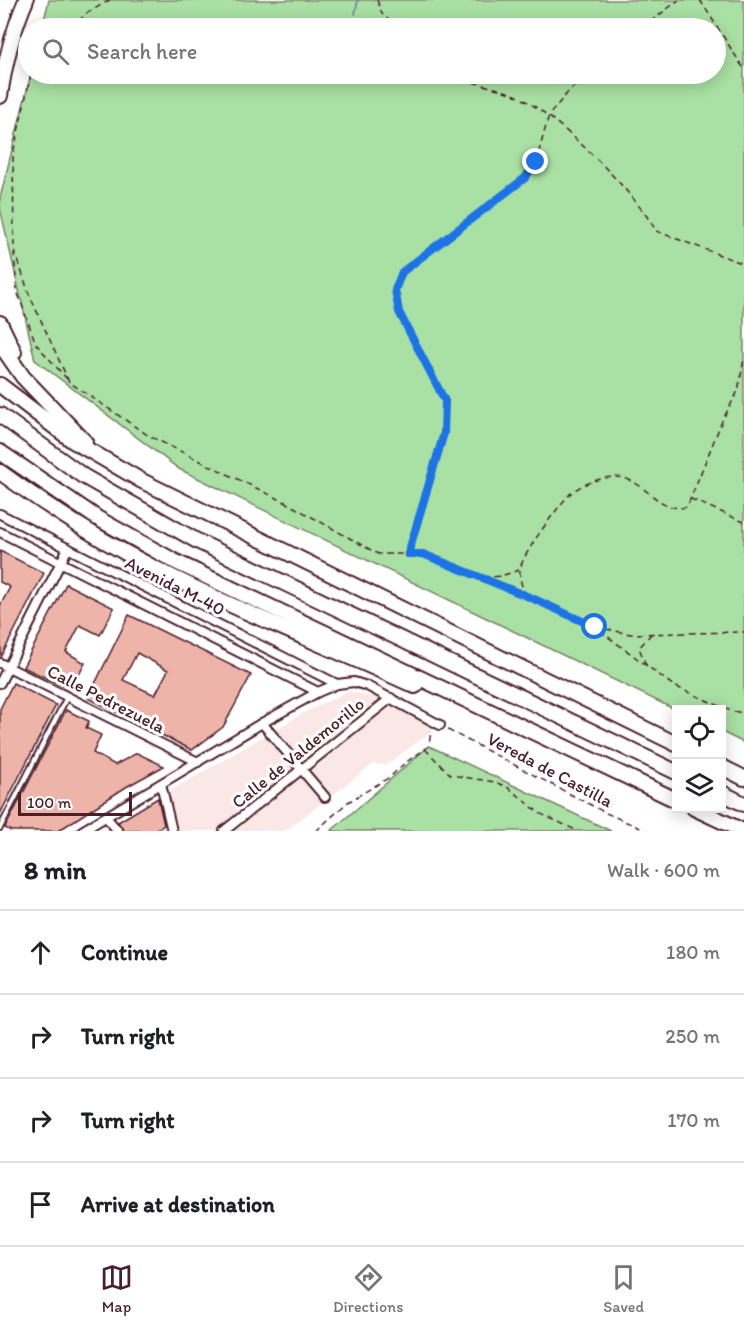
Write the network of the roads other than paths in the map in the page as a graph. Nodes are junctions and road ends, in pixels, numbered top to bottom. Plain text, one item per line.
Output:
1 (26, 0) edge
2 (18, 18) edge
3 (18, 19) edge
4 (0, 96) edge
5 (0, 323) edge
6 (0, 344) edge
7 (30, 383) junction
8 (0, 385) edge
9 (0, 415) edge
10 (0, 452) edge
11 (100, 456) junction
12 (0, 472) edge
13 (0, 514) edge
14 (0, 532) edge
15 (68, 548) junction
16 (61, 562) junction
17 (127, 578) junction
18 (120, 592) junction
19 (0, 663) edge
20 (8, 667) junction
21 (0, 683) edge
22 (337, 684) junction
23 (318, 692) junction
24 (68, 697) junction
25 (392, 698) junction
26 (500, 718) junction
27 (262, 723) junction
28 (441, 726) road end
29 (672, 742) edge
30 (198, 762) junction
31 (302, 769) junction
32 (726, 769) edge
33 (672, 770) edge
34 (744, 778) edge
35 (161, 784) junction
36 (726, 795) edge
37 (325, 797) dead end
38 (672, 798) edge
39 (744, 804) edge
40 (705, 813) edge
41 (106, 817) junction
42 (0, 828) edge
43 (82, 831) edge
44 (117, 831) edge
45 (172, 831) edge
46 (224, 831) edge
47 (743, 831) edge

1 - 2 highway
3 - 4 highway
5 - 7 highway
6 - 7 highway
7 - 11 highway
8 - 11 highway
9 - 33 highway
10 - 26 highway
11 - 29 highway
12 - 26 highway
13 - 15 street, Avenida M-40
14 - 16 street, Avenida M-40
15 - 16 street
15 - 17 street, Avenida M-40
16 - 18 street, Avenida M-40
16 - 20 street
17 - 18 street
17 - 22 street, Avenida M-40
18 - 23 street, Avenida M-40
19 - 20 street, Calle Pedrezuela
20 - 21 street
20 - 24 street, Calle Pedrezuela
22 - 23 street
22 - 25 street
23 - 27 street
24 - 30 street, Calle Pedrezuela
24 - 42 lane
25 - 28 street
25 - 31 street, Calle de Valdemorillo
26 - 38 highway
27 - 30 street
27 - 31 street
30 - 35 street
31 - 37 street
31 - 46 street, Calle de Valdemorillo
32 - 34 highway
35 - 41 street
35 - 45 street
36 - 39 highway
40 - 47 highway
41 - 43 street
41 - 44 street

